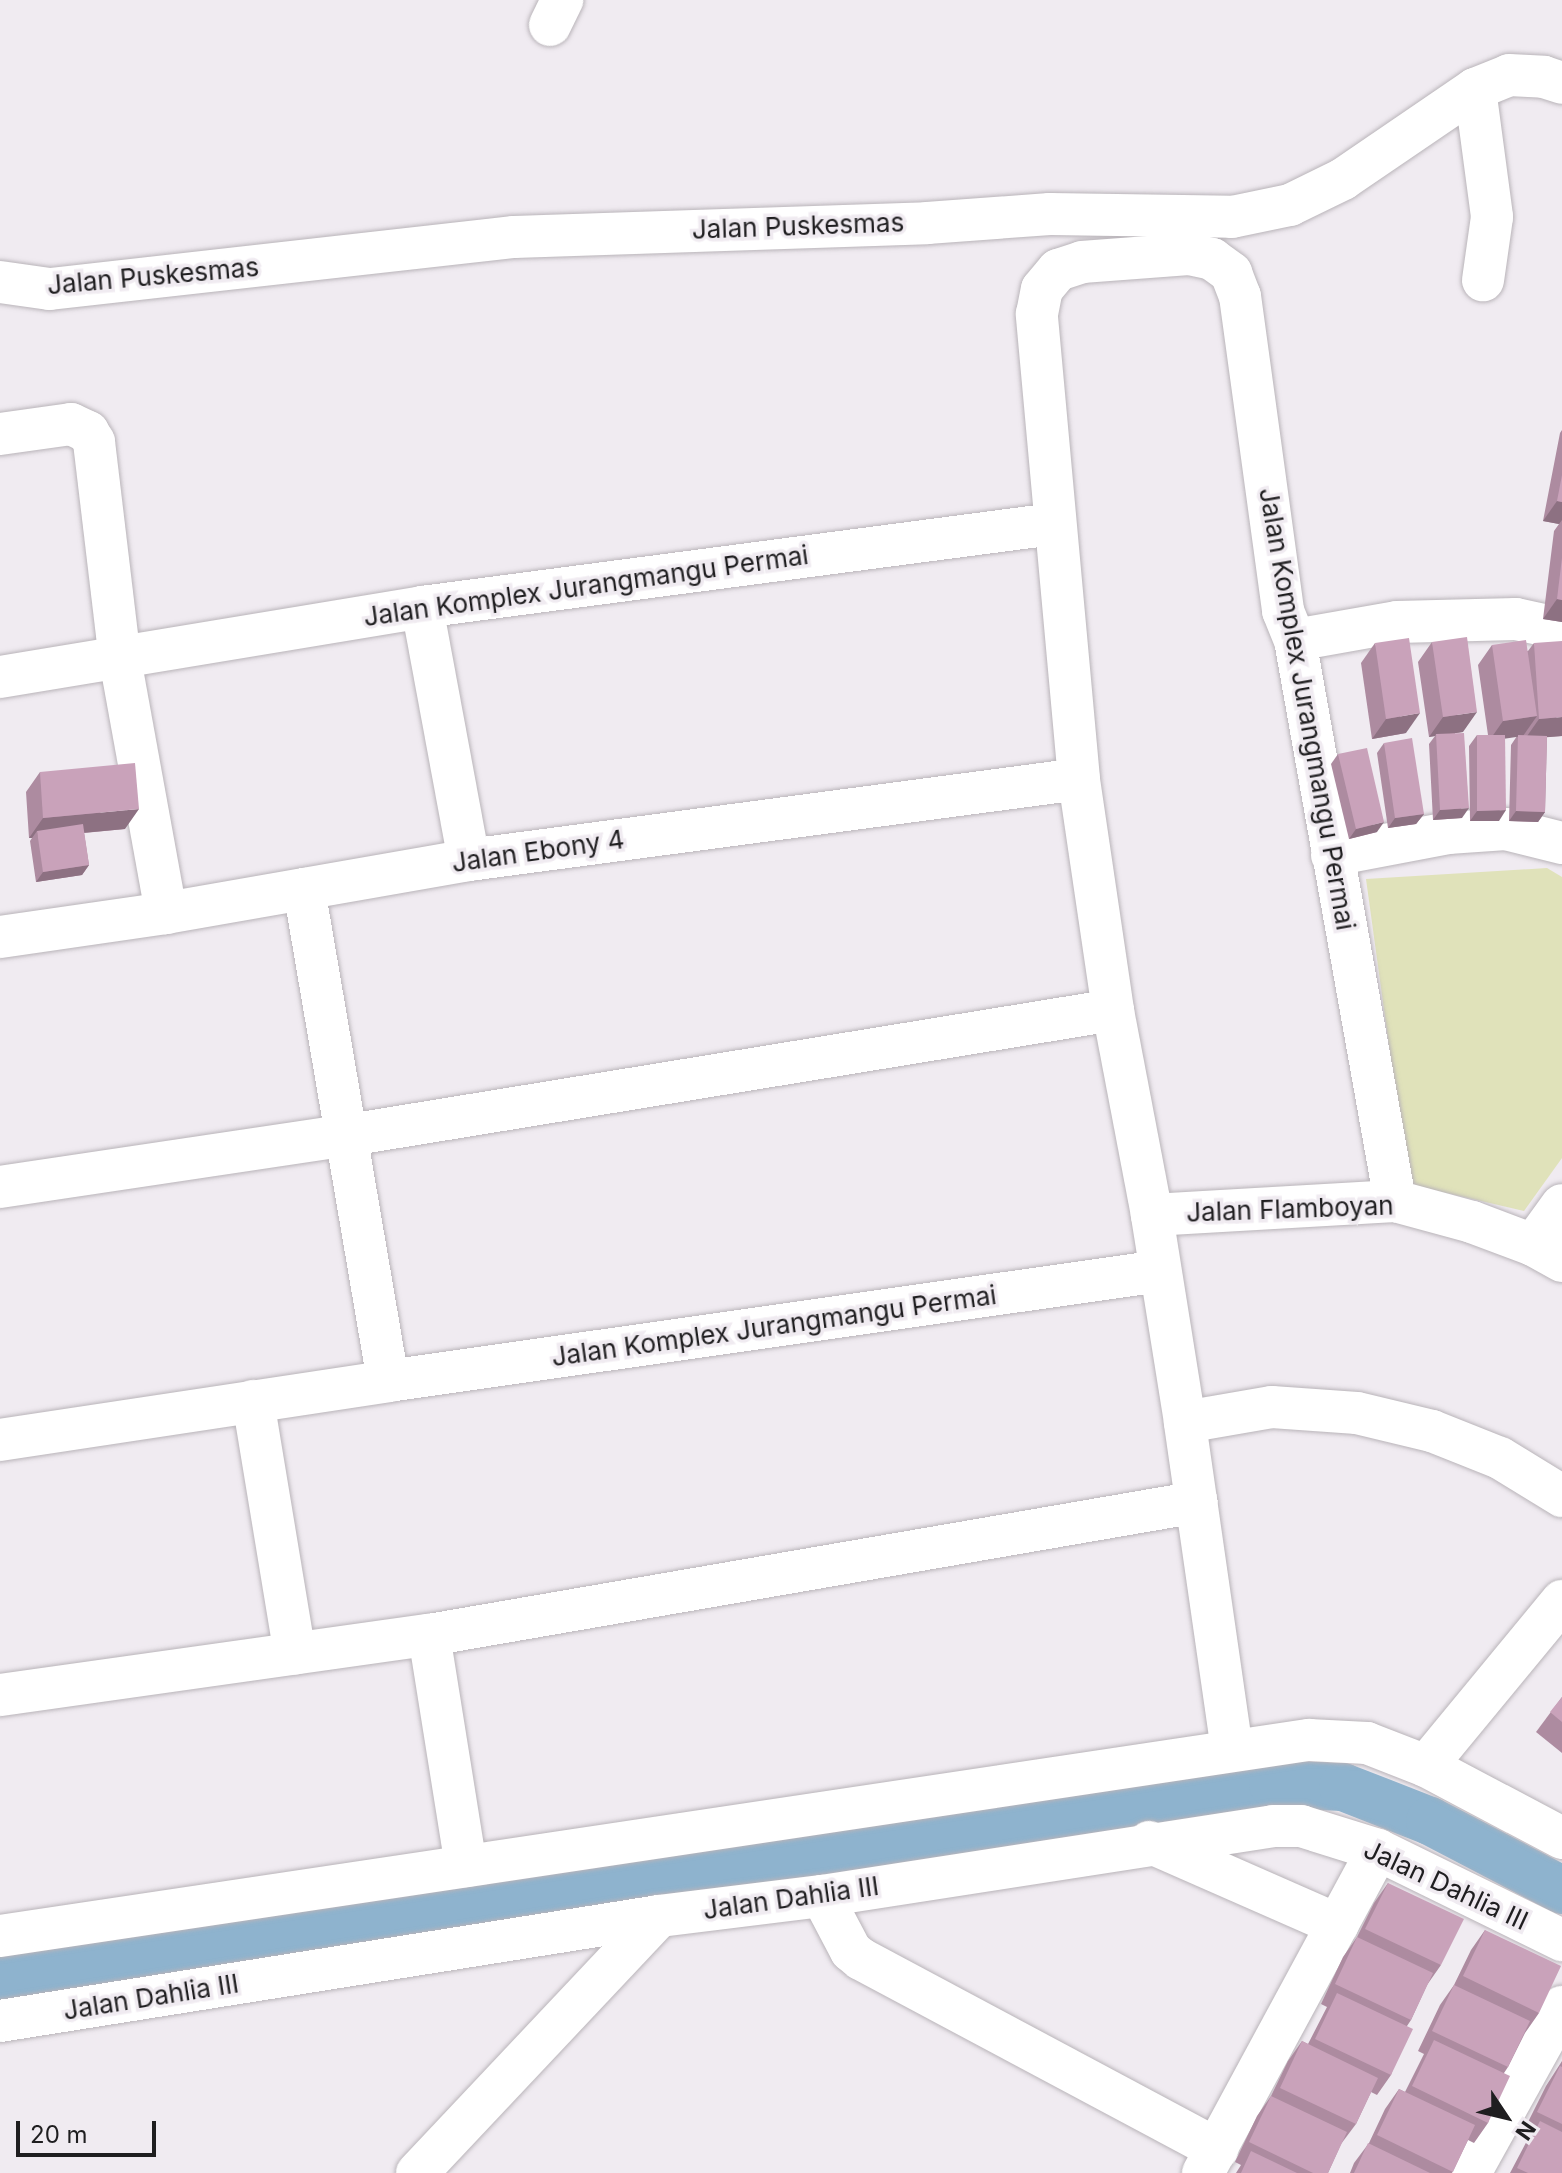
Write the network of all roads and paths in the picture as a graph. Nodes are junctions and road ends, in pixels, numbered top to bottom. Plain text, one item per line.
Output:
1 (1562, 83) edge
2 (1475, 89) junction
3 (1483, 280) dead end
4 (0, 282) edge
5 (0, 434) edge
6 (1053, 524) junction
7 (422, 607) junction
8 (1562, 629) edge
9 (1295, 640) junction
10 (120, 659) junction
11 (0, 677) edge
12 (1079, 779) junction
13 (1562, 843) edge
14 (1332, 855) junction
15 (469, 860) junction
16 (304, 889) junction
17 (166, 913) junction
18 (0, 937) edge
19 (1113, 1010) junction
20 (349, 1135) junction
21 (0, 1187) edge
22 (1395, 1201) junction
23 (1562, 1205) edge
24 (1152, 1215) junction
25 (1548, 1253) edge
26 (1160, 1271) junction
27 (388, 1381) junction
28 (253, 1401) junction
29 (1185, 1422) junction
30 (0, 1440) edge
31 (1562, 1496) edge
32 (1197, 1502) junction
33 (1562, 1601) edge
34 (429, 1635) junction
35 (295, 1654) junction
36 (0, 1695) edge
37 (1232, 1750) junction
38 (1426, 1766) junction
39 (1562, 1838) edge
40 (1149, 1842) junction
41 (1378, 1850) junction
42 (466, 1866) junction
43 (822, 1896) junction
44 (659, 1916) junction
45 (1338, 1925) junction
46 (0, 1936) edge
47 (1562, 1940) edge
48 (1562, 2007) edge
49 (0, 2021) edge
50 (1210, 2161) edge
51 (417, 2173) edge
52 (1470, 2173) edge

1 - 2 street, Jalan Puskesmas
2 - 3 street
2 - 4 street, Jalan Puskesmas
5 - 10 street
6 - 7 street, Jalan Komplex Jurangmangu Permai
6 - 9 street, Jalan Komplex Jurangmangu Permai
6 - 12 street, Jalan Komplex Jurangmangu Permai
7 - 10 street, Jalan Komplex Jurangmangu Permai
7 - 15 street
8 - 9 street
9 - 14 street, Jalan Komplex Jurangmangu Permai
10 - 11 street, Jalan Komplex Jurangmangu Permai
10 - 17 street
12 - 15 street, Jalan Ebony 4
12 - 19 street, Jalan Komplex Jurangmangu Permai
13 - 14 street
14 - 22 street, Jalan Komplex Jurangmangu Permai
15 - 16 street, Jalan Ebony 4
16 - 17 street, Jalan Ebony 4
16 - 20 street
17 - 18 street, Jalan Ebony 4
19 - 20 street
19 - 24 street, Jalan Komplex Jurangmangu Permai
20 - 21 street
20 - 27 street
22 - 24 street, Jalan Flamboyan
22 - 25 street, Jalan Flamboyan
23 - 25 street
24 - 26 street, Jalan Komplex Jurangmangu Permai
26 - 27 street, Jalan Komplex Jurangmangu Permai
26 - 29 street, Jalan Komplex Jurangmangu Permai
27 - 28 street, Jalan Komplex Jurangmangu Permai
28 - 30 street, Jalan Komplex Jurangmangu Permai
28 - 35 street
29 - 31 street
29 - 32 street, Jalan Komplex Jurangmangu Permai
32 - 34 street
32 - 37 street, Jalan Komplex Jurangmangu Permai
33 - 38 street
34 - 35 street
34 - 42 street
35 - 36 street
37 - 38 street
37 - 42 street
38 - 39 street
40 - 41 street, Jalan Dahlia III
40 - 43 street, Jalan Dahlia III
40 - 45 street
41 - 45 street
41 - 47 street, Jalan Dahlia III
42 - 46 street
43 - 44 street, Jalan Dahlia III
43 - 50 street
44 - 49 street, Jalan Dahlia III
44 - 51 street
45 - 50 street
48 - 52 street

